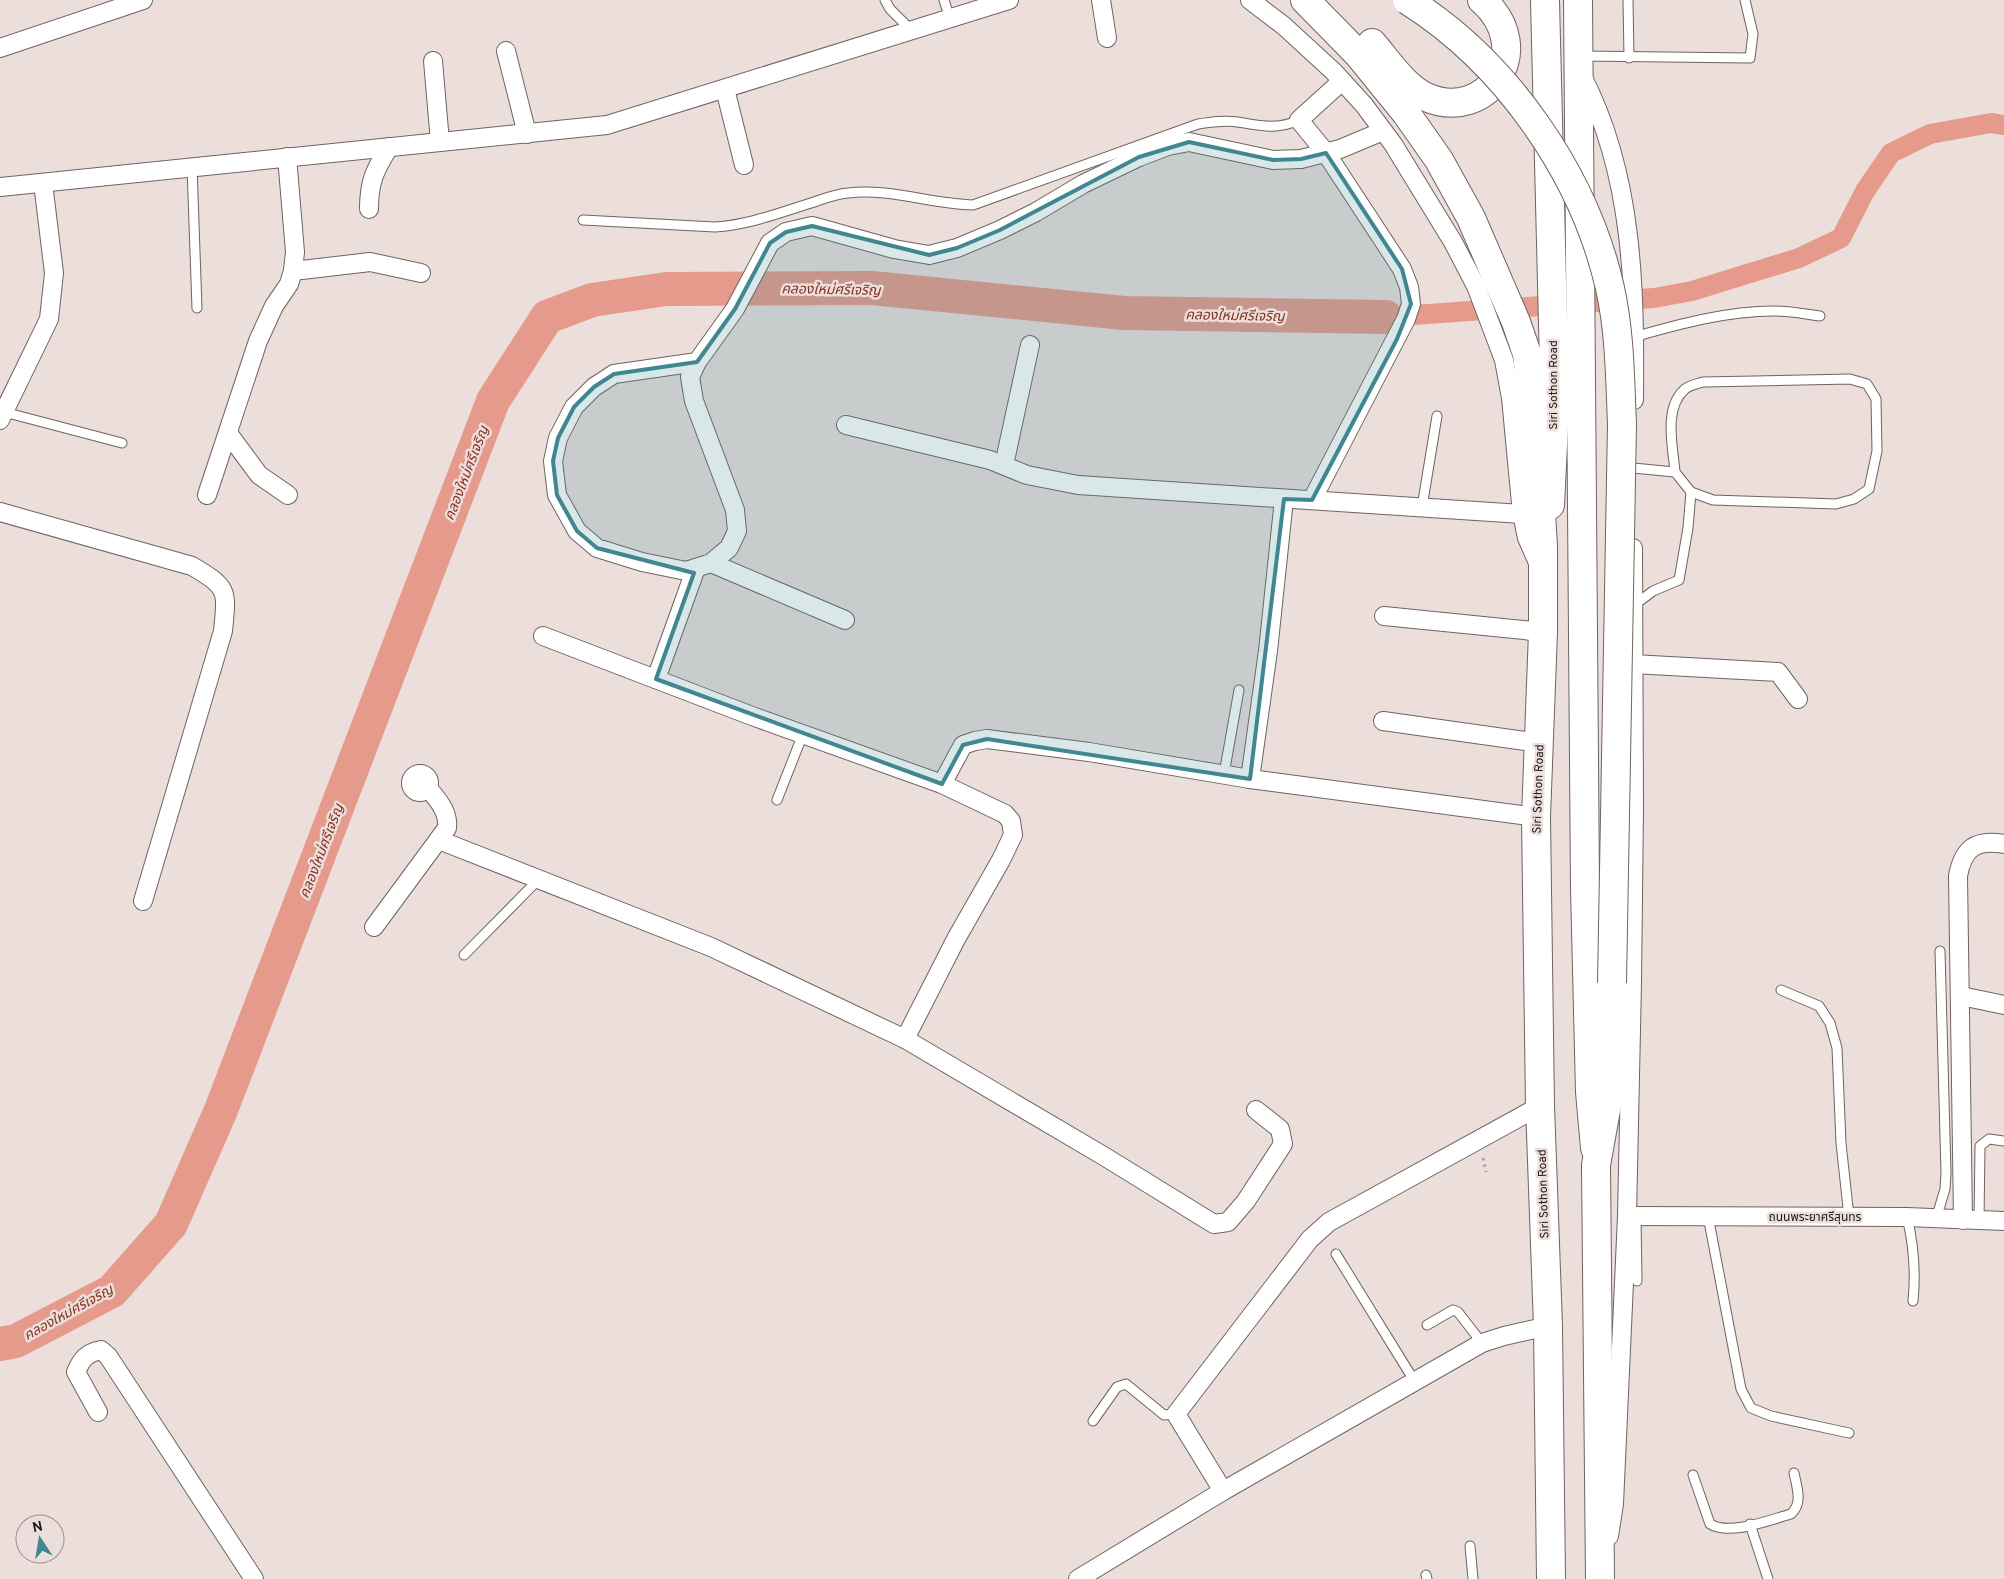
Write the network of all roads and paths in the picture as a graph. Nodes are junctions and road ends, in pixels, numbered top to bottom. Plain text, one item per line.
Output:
1 (143, 0) edge
2 (885, 0) edge
3 (944, 0) edge
4 (1009, 0) edge
5 (1101, 0) edge
6 (1250, 0) edge
7 (1305, 0) edge
8 (1318, 0) edge
9 (1407, 0) edge
10 (1482, 0) edge
11 (1545, 0) edge
12 (1578, 0) edge
13 (1628, 0) edge
14 (1745, 0) edge
15 (950, 19) junction
16 (912, 31) junction
17 (1107, 38) dead end
18 (0, 48) edge
19 (506, 51) dead end
20 (1630, 58) junction
21 (433, 61) dead end
22 (1579, 64) junction
23 (1342, 81) junction
24 (725, 89) junction
25 (1299, 120) junction
26 (1383, 131) junction
27 (527, 134) junction
28 (440, 142) junction
29 (390, 147) junction
30 (1326, 153) junction
31 (287, 157) junction
32 (744, 165) dead end
33 (192, 167) junction
34 (43, 183) junction
35 (0, 187) edge
36 (369, 209) dead end
37 (583, 220) dead end
38 (293, 271) junction
39 (421, 273) dead end
40 (197, 308) dead end
41 (1820, 316) dead end
42 (1634, 337) junction
43 (1030, 345) dead end
44 (697, 362) junction
45 (2, 416) edge
46 (1436, 416) dead end
47 (846, 425) dead end
48 (228, 433) junction
49 (122, 443) dead end
50 (1004, 465) junction
51 (1633, 468) junction
52 (1675, 472) junction
53 (1691, 492) junction
54 (207, 495) dead end
55 (288, 495) dead end
56 (1284, 499) junction
57 (1312, 500) junction
58 (1422, 507) junction
59 (0, 512) edge
60 (1522, 514) junction
61 (1543, 546) junction
62 (703, 566) junction
63 (1543, 575) junction
64 (1633, 606) junction
65 (1384, 616) dead end
66 (845, 620) dead end
67 (1543, 632) junction
68 (543, 636) dead end
69 (1633, 664) junction
70 (656, 679) junction
71 (1239, 690) dead end
72 (1798, 698) dead end
73 (1383, 721) dead end
74 (803, 734) junction
75 (1540, 742) junction
76 (1224, 774) junction
77 (1250, 779) junction
78 (942, 784) junction
79 (428, 788) dead end
80 (777, 800) dead end
81 (1536, 817) junction
82 (440, 840) junction
83 (2004, 844) edge
84 (538, 880) junction
85 (143, 901) dead end
86 (374, 927) dead end
87 (1940, 951) dead end
88 (464, 955) dead end
89 (1781, 990) dead end
90 (1961, 1003) junction
91 (2004, 1005) edge
92 (1942, 1010) junction
93 (905, 1039) junction
94 (1540, 1106) junction
95 (1256, 1110) dead end
96 (2004, 1141) edge
97 (1596, 1165) junction
98 (1631, 1216) junction
99 (1708, 1216) junction
100 (1850, 1217) junction
101 (1907, 1217) junction
102 (1936, 1219) junction
103 (1971, 1220) junction
104 (2004, 1220) edge
105 (1336, 1254) dead end
106 (1638, 1281) dead end
107 (1913, 1301) dead end
108 (1427, 1325) dead end
109 (1548, 1326) junction
110 (1482, 1344) junction
111 (1415, 1382) junction
112 (98, 1412) dead end
113 (1176, 1414) junction
114 (1093, 1421) dead end
115 (1849, 1434) dead end
116 (1794, 1473) dead end
117 (1694, 1475) dead end
118 (1223, 1491) junction
119 (1750, 1524) junction
120 (1470, 1546) dead end
121 (1600, 1569) edge
122 (254, 1579) edge
123 (1078, 1579) edge
124 (1473, 1579) edge
125 (1551, 1579) edge
126 (1768, 1579) edge

1 - 18 street
2 - 16 lane
3 - 15 lane
4 - 15 street
5 - 17 street
6 - 23 street
7 - 61 main road
8 - 10 main road
9 - 97 main road, bridge
11 - 61 main road, Siri Sothon Road
12 - 22 main road
13 - 20 lane
14 - 20 lane
15 - 16 street
16 - 24 street
19 - 27 street
20 - 22 lane
21 - 28 street
22 - 42 street
22 - 97 main road
23 - 25 street
23 - 26 street
24 - 27 street
24 - 32 street
25 - 30 street
25 - 37 lane
26 - 30 street
26 - 60 street
27 - 28 street
28 - 29 street
29 - 31 street
29 - 36 street
30 - 44 street
30 - 57 street
31 - 33 street
31 - 38 street
33 - 34 street
33 - 40 lane
34 - 35 street
34 - 45 street
38 - 39 street
38 - 48 street
41 - 42 lane
42 - 51 street
43 - 50 street
44 - 62 street
44 - 62 street
45 - 49 lane
46 - 58 lane
47 - 50 street
48 - 54 street
48 - 55 street
50 - 56 street
51 - 52 lane
51 - 64 street
52 - 53 lane
52 - 53 lane
53 - 64 lane
56 - 57 street
56 - 77 street
57 - 58 street
58 - 60 street
59 - 85 street
60 - 63 street
61 - 63 main road, Siri Sothon Road
62 - 66 street
62 - 70 street
63 - 67 main road, Siri Sothon Road
64 - 69 street
65 - 67 street
67 - 75 main road, Siri Sothon Road
68 - 70 street
69 - 72 street
69 - 98 street
70 - 74 street
71 - 76 lane
73 - 75 street
74 - 78 street
74 - 80 lane
75 - 81 main road, Siri Sothon Road
76 - 77 street
76 - 78 street
77 - 81 street
78 - 93 street
79 - 82 street
81 - 94 main road, Siri Sothon Road
82 - 84 street
82 - 86 street
83 - 90 street
84 - 88 lane
84 - 93 street
87 - 92 lane
89 - 100 lane
90 - 91 street
90 - 92 lane
90 - 103 street
92 - 102 lane
93 - 95 street
94 - 109 main road, Siri Sothon Road
94 - 113 street
96 - 103 lane
97 - 121 main road
98 - 99 street, ถนนพระยาศรีสุนทร
98 - 106 lane
98 - 121 street
99 - 100 street, ถนนพระยาศรีสุนทร
99 - 115 lane
100 - 101 street, ถนนพระยาศรีสุนทร
101 - 102 street, ถนนพระยาศรีสุนทร
101 - 107 lane
102 - 103 street, ถนนพระยาศรีสุนทร
103 - 104 street, ถนนพระยาศรีสุนทร
105 - 111 lane
108 - 110 lane
109 - 110 street
109 - 125 main road, Siri Sothon Road
110 - 111 street
111 - 118 street
112 - 122 street
113 - 114 lane
113 - 118 street
116 - 119 lane
117 - 119 lane
118 - 123 street
119 - 126 lane
120 - 124 lane

